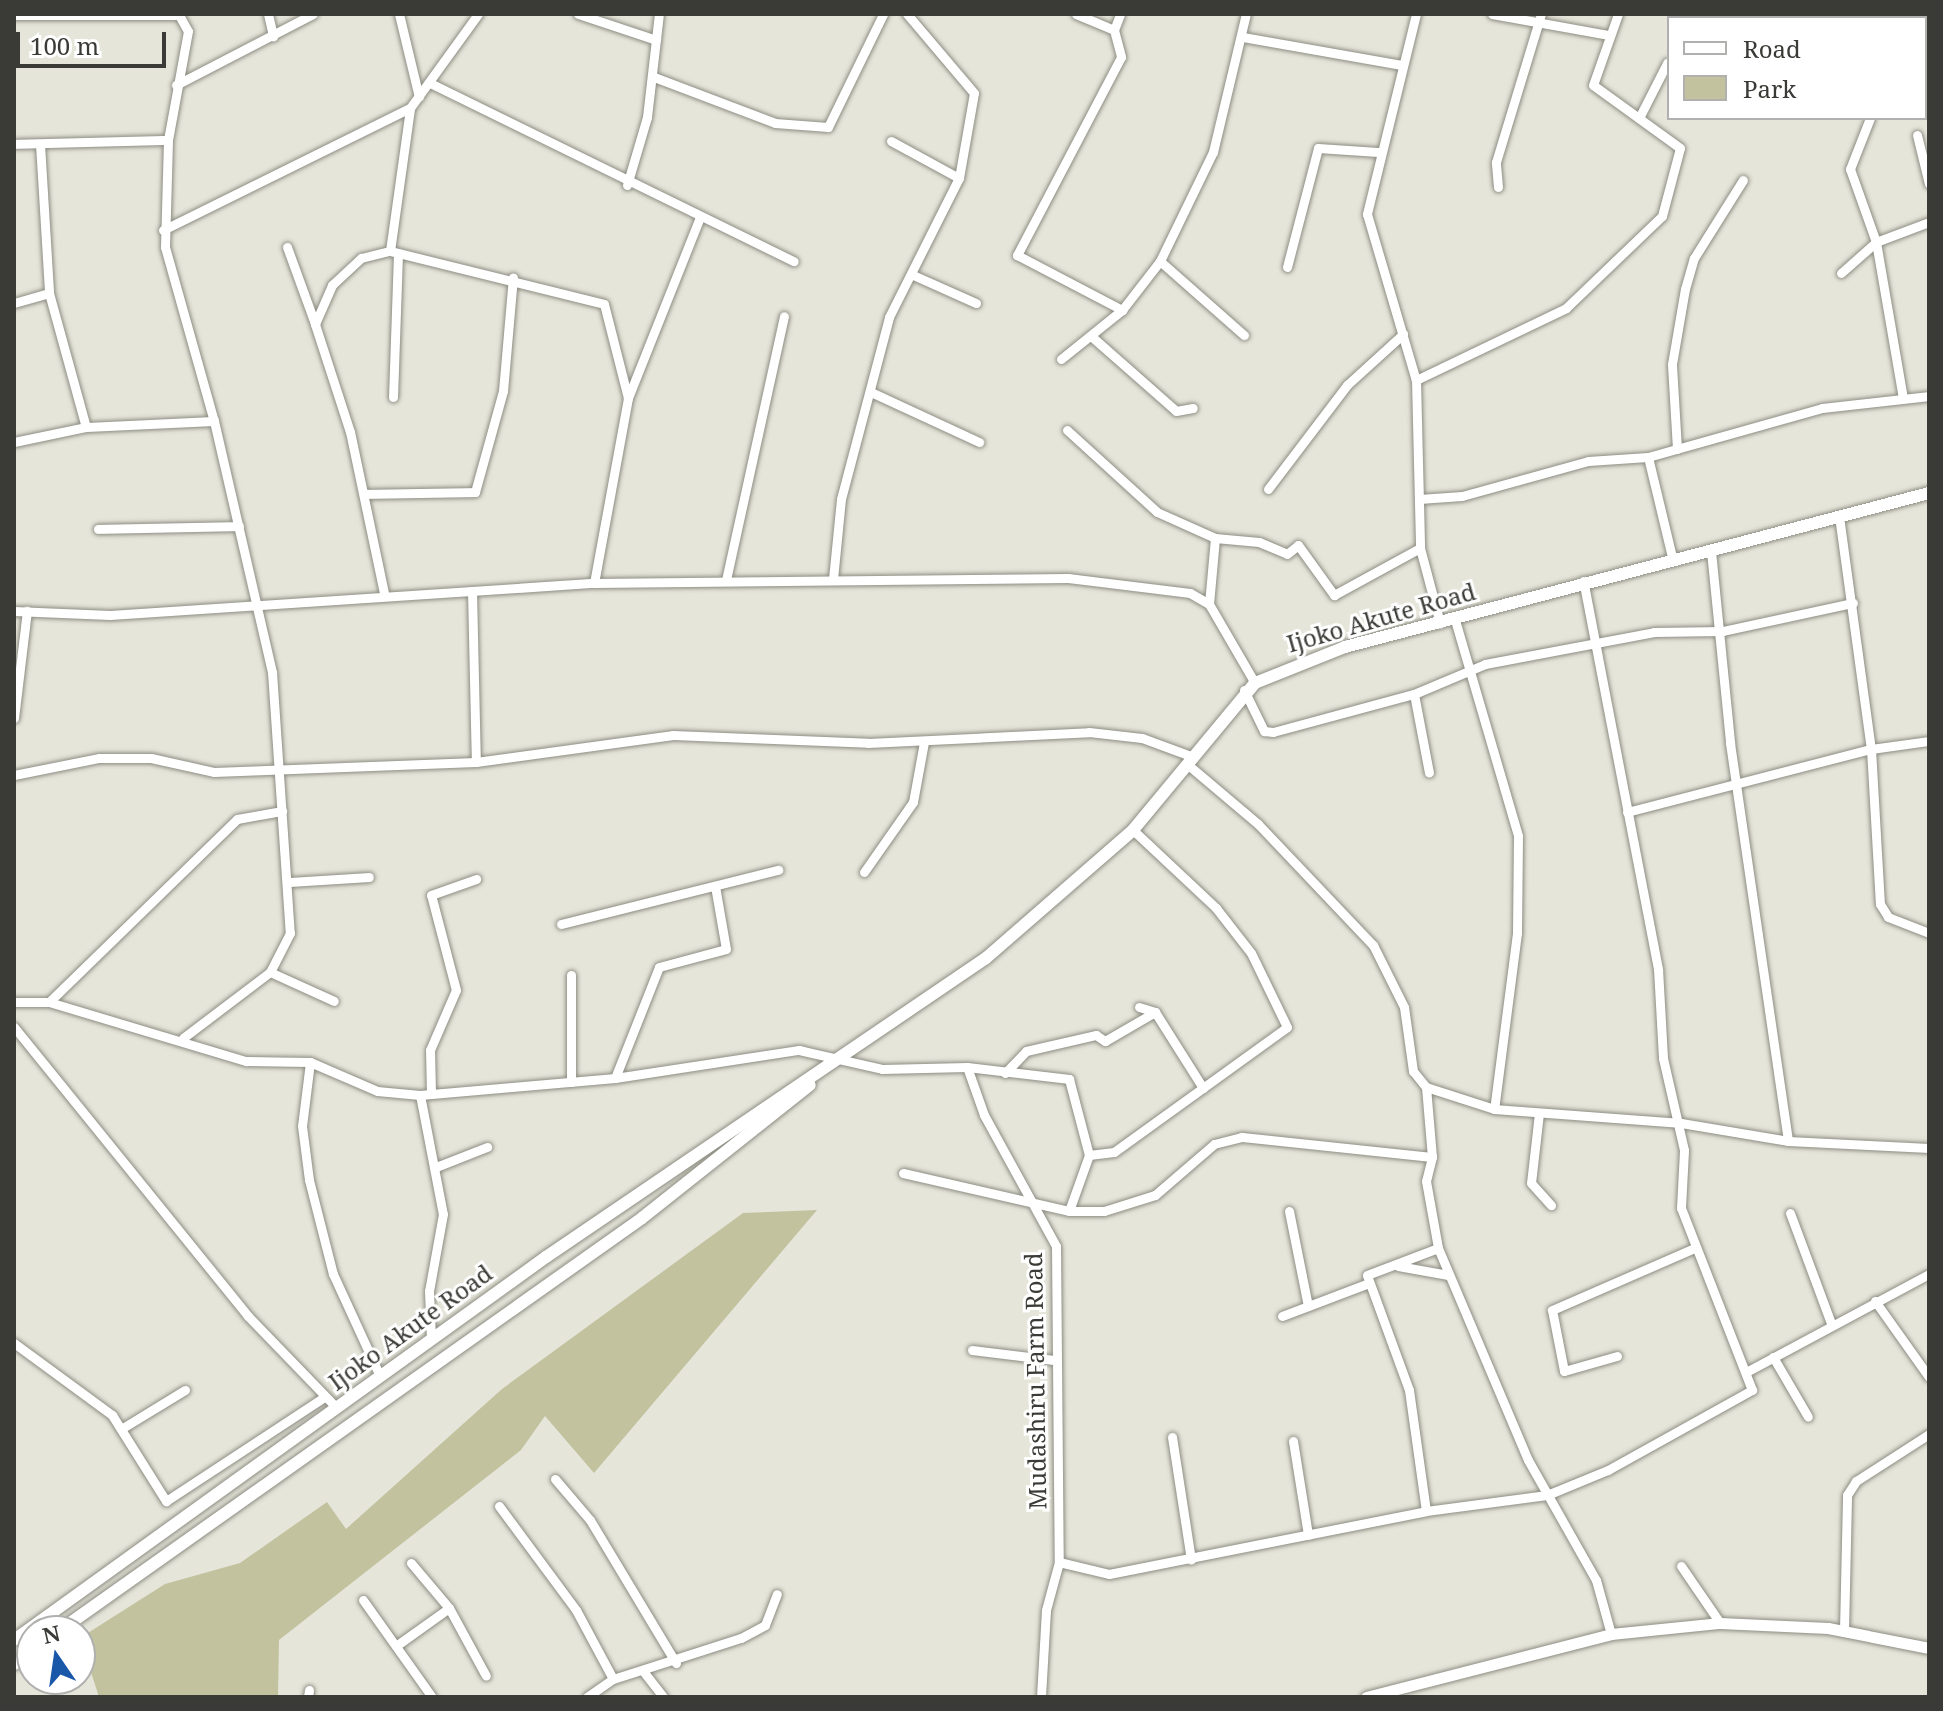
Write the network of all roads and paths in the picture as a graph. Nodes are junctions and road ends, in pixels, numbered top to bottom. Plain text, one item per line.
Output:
1 (268, 14) edge
2 (313, 14) edge
3 (399, 14) edge
4 (478, 14) edge
5 (578, 14) edge
6 (659, 14) edge
7 (883, 14) edge
8 (907, 14) edge
9 (1076, 14) edge
10 (1120, 14) edge
11 (1246, 14) edge
12 (1416, 14) edge
13 (1492, 14) edge
14 (1618, 14) edge
15 (14, 15) edge
16 (1540, 18) edge
17 (1114, 30) junction
18 (1609, 35) junction
19 (273, 36) junction
20 (1243, 37) junction
21 (656, 40) junction
22 (1667, 63) dead end
23 (1402, 65) junction
24 (654, 77) junction
25 (430, 83) junction
26 (176, 85) junction
27 (419, 97) junction
28 (410, 108) junction
29 (1639, 118) junction
30 (1869, 120) edge
31 (1917, 135) dead end
32 (168, 140) junction
33 (891, 141) dead end
34 (14, 144) edge
35 (40, 144) junction
36 (1378, 152) junction
37 (959, 178) junction
38 (1743, 180) dead end
39 (1929, 184) edge
40 (627, 185) junction
41 (1498, 187) dead end
42 (699, 220) junction
43 (1929, 222) edge
44 (163, 230) junction
45 (1876, 242) junction
46 (287, 247) dead end
47 (394, 252) junction
48 (794, 261) dead end
49 (1160, 261) junction
50 (1287, 267) dead end
51 (1841, 273) dead end
52 (913, 275) junction
53 (513, 277) junction
54 (49, 293) junction
55 (14, 303) edge
56 (976, 303) dead end
57 (1122, 310) junction
58 (784, 316) dead end
59 (315, 324) junction
60 (1403, 334) junction
61 (1244, 335) dead end
62 (1091, 336) junction
63 (1061, 359) dead end
64 (1416, 380) junction
65 (873, 393) junction
66 (1929, 396) edge
67 (393, 397) dead end
68 (628, 398) junction
69 (1903, 399) junction
70 (1193, 408) dead end
71 (214, 421) junction
72 (86, 427) junction
73 (1067, 430) dead end
74 (14, 442) edge
75 (979, 442) dead end
76 (1677, 449) junction
77 (1648, 457) junction
78 (1268, 489) dead end
79 (1929, 493) edge
80 (365, 494) junction
81 (1419, 499) junction
82 (1839, 516) junction
83 (239, 526) junction
84 (98, 529) dead end
85 (1215, 538) junction
86 (1420, 548) junction
87 (1711, 551) junction
88 (1672, 557) junction
89 (833, 579) junction
90 (726, 580) junction
91 (1583, 581) junction
92 (594, 583) junction
93 (472, 591) junction
94 (384, 593) junction
95 (256, 602) junction
96 (1853, 603) junction
97 (1209, 604) junction
98 (14, 611) edge
99 (27, 611) junction
100 (1455, 620) junction
101 (1440, 623) junction
102 (1723, 631) junction
103 (1595, 641) junction
104 (1468, 674) junction
105 (1250, 687) junction
106 (1414, 694) junction
107 (14, 718) edge
108 (1929, 741) edge
109 (924, 742) junction
110 (1871, 749) junction
111 (1189, 760) junction
112 (476, 762) junction
113 (280, 769) junction
114 (1429, 773) dead end
115 (14, 775) edge
116 (1738, 784) junction
117 (282, 811) junction
118 (1627, 812) junction
119 (1133, 830) junction
120 (778, 870) dead end
121 (864, 872) dead end
122 (369, 877) dead end
123 (476, 879) dead end
124 (290, 882) junction
125 (715, 886) junction
126 (561, 924) dead end
127 (1929, 933) edge
128 (270, 972) junction
129 (571, 975) dead end
130 (334, 1001) dead end
131 (14, 1002) edge
132 (49, 1002) junction
133 (1139, 1007) dead end
134 (1155, 1012) junction
135 (14, 1027) edge
136 (183, 1038) junction
137 (840, 1059) junction
138 (310, 1062) junction
139 (967, 1067) junction
140 (1005, 1073) junction
141 (615, 1078) junction
142 (571, 1082) junction
143 (1426, 1087) junction
144 (1203, 1088) junction
145 (431, 1093) junction
146 (420, 1095) junction
147 (1494, 1109) junction
148 (1539, 1113) junction
149 (1681, 1123) junction
150 (1788, 1141) junction
151 (487, 1147) dead end
152 (1929, 1148) edge
153 (1089, 1155) junction
154 (1432, 1157) junction
155 (436, 1167) junction
156 (903, 1173) dead end
157 (1030, 1201) junction
158 (1551, 1205) dead end
159 (1069, 1211) junction
160 (1289, 1211) dead end
161 (1790, 1213) dead end
162 (1438, 1248) junction
163 (1692, 1249) junction
164 (1395, 1266) junction
165 (1929, 1274) edge
166 (1448, 1275) junction
167 (1369, 1283) junction
168 (1875, 1301) junction
169 (1308, 1306) junction
170 (1282, 1316) dead end
171 (1831, 1323) junction
172 (431, 1338) junction
173 (14, 1343) edge
174 (972, 1350) dead end
175 (1617, 1356) dead end
176 (1773, 1357) junction
177 (1053, 1360) junction
178 (1748, 1371) junction
179 (380, 1376) junction
180 (1929, 1377) edge
181 (185, 1390) dead end
182 (323, 1398) junction
183 (336, 1407) junction
184 (1808, 1417) dead end
185 (121, 1429) junction
186 (1929, 1434) edge
187 (1172, 1437) dead end
188 (1293, 1441) dead end
189 (555, 1479) dead end
190 (1547, 1495) junction
191 (499, 1506) dead end
192 (1426, 1511) junction
193 (1308, 1535) junction
194 (1191, 1560) junction
195 (1059, 1562) junction
196 (411, 1563) dead end
197 (1681, 1566) dead end
198 (777, 1594) dead end
199 (363, 1600) dead end
200 (449, 1608) junction
201 (81, 1615) edge
202 (1720, 1623) junction
203 (1844, 1630) junction
204 (1611, 1634) junction
205 (14, 1640) edge
206 (400, 1643) junction
207 (1929, 1648) edge
208 (676, 1663) junction
209 (643, 1671) junction
210 (486, 1676) dead end
211 (613, 1679) junction
212 (432, 1697) edge
213 (587, 1697) edge
214 (663, 1697) edge
215 (1041, 1697) edge
216 (1366, 1697) edge

1 - 19 street
2 - 19 street
3 - 27 street
4 - 25 street
5 - 21 street
6 - 21 street
7 - 24 street
8 - 37 street
9 - 17 street
10 - 17 street
11 - 20 street
12 - 23 street
13 - 16 street
14 - 18 street
15 - 26 street
16 - 18 street
16 - 41 street
17 - 57 street
18 - 29 street
19 - 26 street
20 - 23 street
20 - 49 street
21 - 24 street
22 - 29 street
23 - 36 street
24 - 40 street
25 - 27 street
25 - 40 street
26 - 32 street
27 - 28 street
28 - 44 street
28 - 47 street
29 - 64 street
30 - 45 street
31 - 39 street
32 - 35 street
32 - 44 street
33 - 37 street
34 - 35 street
35 - 54 street
36 - 50 street
36 - 60 street
37 - 52 street
38 - 76 street
40 - 42 street
42 - 48 street
42 - 68 street
43 - 45 street
44 - 71 street
45 - 51 street
45 - 69 street
46 - 59 street
47 - 53 street
47 - 59 street
47 - 67 street
49 - 57 street
49 - 61 street
52 - 56 street
52 - 65 street
53 - 68 street
53 - 80 street
54 - 55 street
54 - 72 street
57 - 62 street
58 - 90 street
59 - 80 street
60 - 64 street
60 - 78 street
62 - 63 street
62 - 70 street
64 - 81 street
65 - 75 street
65 - 89 street
66 - 69 street
68 - 92 street
69 - 76 street
71 - 72 street
71 - 83 street
72 - 74 street
73 - 85 street
76 - 77 street
77 - 81 street
77 - 88 street
79 - 82 main road, Ijoko Akute Road
80 - 94 street
81 - 86 street
82 - 87 main road, Ijoko Akute Road
82 - 96 street
83 - 84 street
83 - 95 street
85 - 86 street
85 - 97 street
86 - 101 street
87 - 88 main road, Ijoko Akute Road
87 - 102 street
88 - 91 main road, Ijoko Akute Road
89 - 90 street
89 - 97 street
90 - 92 street
91 - 100 main road, Ijoko Akute Road
91 - 103 street
92 - 93 street
93 - 94 street
93 - 112 street
94 - 95 street
95 - 99 street
95 - 113 street
96 - 102 street
96 - 110 street
97 - 105 street
98 - 99 street
99 - 107 street
100 - 101 main road, Ijoko Akute Road
100 - 104 street
101 - 105 main road, Ijoko Akute Road
102 - 103 street
102 - 116 street
103 - 104 street
103 - 118 street
104 - 106 street
104 - 147 street
105 - 106 street
105 - 111 main road, Ijoko Akute Road
106 - 114 street
108 - 110 street
109 - 111 street
109 - 112 street
109 - 121 street
110 - 116 street
110 - 127 street
111 - 119 main road, Ijoko Akute Road
111 - 143 street
112 - 113 street
113 - 115 street
113 - 117 street
116 - 118 street
116 - 150 street
117 - 124 street
117 - 132 street
118 - 149 street
119 - 137 main road, Ijoko Akute Road
119 - 144 street
120 - 125 street
122 - 124 street
123 - 145 street
124 - 128 street
125 - 126 street
125 - 141 street
128 - 130 street
128 - 136 street
129 - 142 street
131 - 132 street
132 - 136 street
133 - 134 street
134 - 140 street
134 - 144 street
135 - 182 street
136 - 138 street
137 - 139 street
137 - 141 street
137 - 172 main road, Ijoko Akute Road
137 - 201 main road, Ijoko Akute Road
138 - 146 street
138 - 179 street
139 - 140 street
139 - 157 street, Mudashiru Farm Road
140 - 153 street
141 - 142 street
142 - 145 street
143 - 147 street
143 - 154 street
144 - 153 street
145 - 146 street
146 - 155 street
147 - 148 street
148 - 149 street
148 - 158 street
149 - 150 street
149 - 163 street
150 - 152 street
151 - 155 street
153 - 159 street
154 - 159 street
154 - 162 street
155 - 172 street
156 - 157 street
157 - 159 street
157 - 177 street, Mudashiru Farm Road
160 - 169 street
161 - 171 street
162 - 164 street
162 - 166 street
163 - 175 street
163 - 178 street
164 - 166 street
164 - 167 street
165 - 168 street
166 - 190 street
167 - 169 street
167 - 192 street
168 - 171 street
168 - 180 street
169 - 170 street
171 - 176 street
172 - 179 main road, Ijoko Akute Road
173 - 185 street
174 - 177 street
176 - 178 street
176 - 184 street
177 - 195 street, Mudashiru Farm Road
178 - 190 street
179 - 183 main road, Ijoko Akute Road
181 - 185 street
182 - 183 street
182 - 185 street
183 - 205 main road, Ijoko Akute Road
186 - 203 street
187 - 194 street
188 - 193 street
189 - 208 street
190 - 192 street
190 - 204 street
191 - 211 street
192 - 193 street
193 - 194 street
194 - 195 street
195 - 215 street, Mudashiru Farm Road
196 - 200 street
197 - 202 street
198 - 208 street
199 - 206 street
200 - 206 street
200 - 210 street
202 - 203 street
202 - 204 street
203 - 207 street
204 - 216 street
206 - 212 street
208 - 209 street
209 - 211 street
209 - 214 street
211 - 213 street

